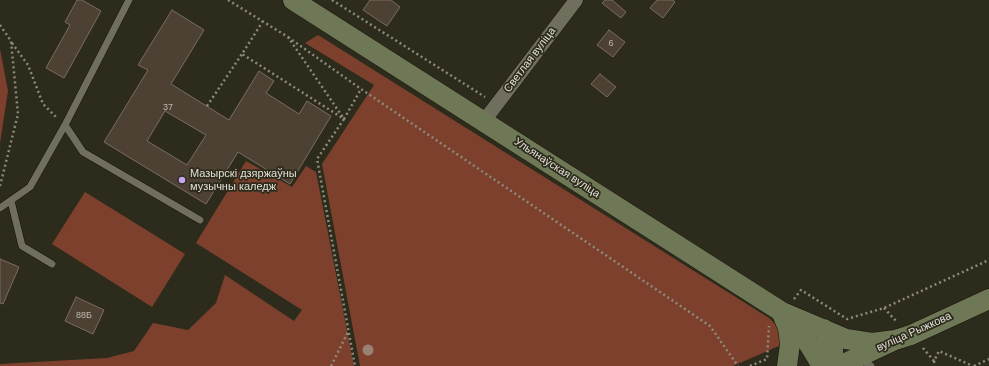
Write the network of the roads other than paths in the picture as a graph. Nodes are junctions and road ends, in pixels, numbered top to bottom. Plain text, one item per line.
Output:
1 (129, 0) edge
2 (293, 0) edge
3 (576, 0) edge
4 (484, 121) junction
5 (65, 125) junction
6 (12, 201) junction
7 (0, 208) edge
8 (200, 220) dead end
9 (52, 264) dead end
10 (989, 299) edge
11 (782, 312) junction
12 (824, 329) junction
13 (895, 340) junction
14 (864, 362) edge
15 (786, 366) edge
16 (822, 366) edge
17 (829, 366) edge
18 (839, 366) edge

1 - 5 lane
2 - 4 main road, Ульянаўская вуліца
3 - 4 street, Светлая вуліца
4 - 11 main road, Ульянаўская вуліца
5 - 6 lane
5 - 8 lane
6 - 7 lane
6 - 9 lane
10 - 13 main road, вуліца Рыжкова
11 - 12 main road, Ульянаўская вуліца
11 - 15 main road
11 - 16 main road
12 - 13 main road, Ульянаўская вуліца
12 - 17 main road
13 - 14 main road, вуліца Рыжкова
14 - 18 main road, вуліца Рыжкова

